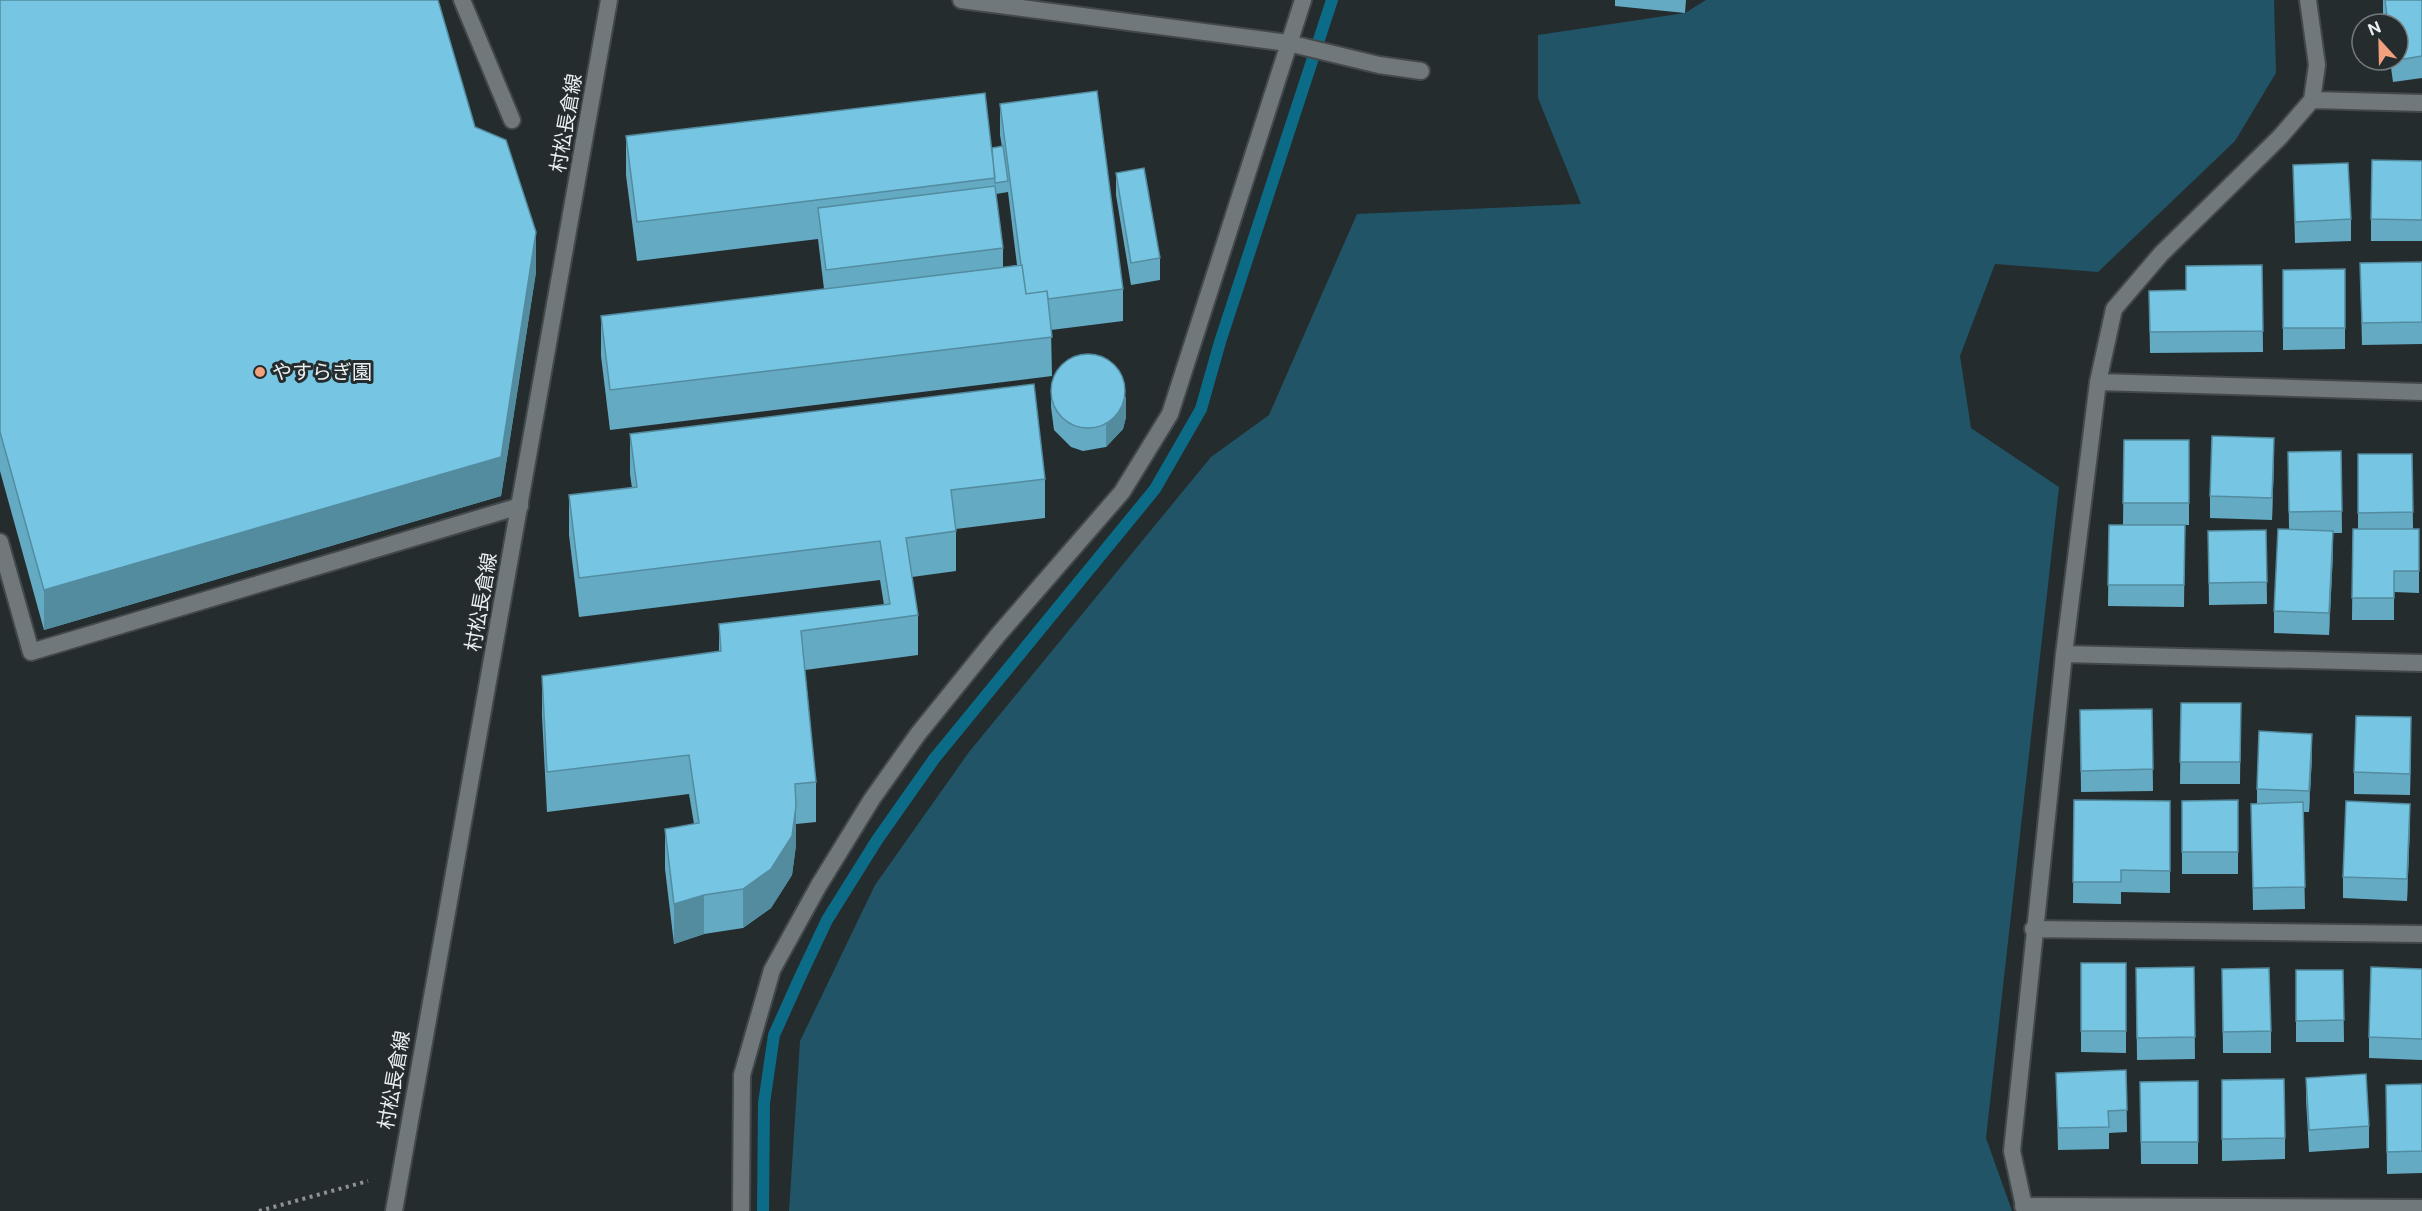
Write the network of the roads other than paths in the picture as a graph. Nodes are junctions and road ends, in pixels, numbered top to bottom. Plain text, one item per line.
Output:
1 (462, 0) edge
2 (609, 0) edge
3 (961, 0) edge
4 (1304, 0) edge
5 (2308, 0) edge
6 (1288, 43) junction
7 (1421, 71) dead end
8 (2312, 100) junction
9 (2422, 103) edge
10 (512, 120) dead end
11 (2098, 382) junction
12 (2422, 392) edge
13 (520, 506) junction
14 (0, 542) edge
15 (2064, 654) junction
16 (2422, 663) edge
17 (2033, 929) junction
18 (2422, 934) edge
19 (2422, 1208) edge
20 (2024, 1209) edge
21 (394, 1211) edge
22 (741, 1211) edge

1 - 10 street
2 - 13 street, 村松長倉線
3 - 6 street
4 - 6 street
5 - 8 street
6 - 7 street
6 - 22 street
8 - 9 street
8 - 11 street
11 - 12 street
11 - 15 street
13 - 14 street
13 - 21 street, 村松長倉線
15 - 16 street
15 - 17 street
17 - 18 street
17 - 20 street
19 - 20 street

